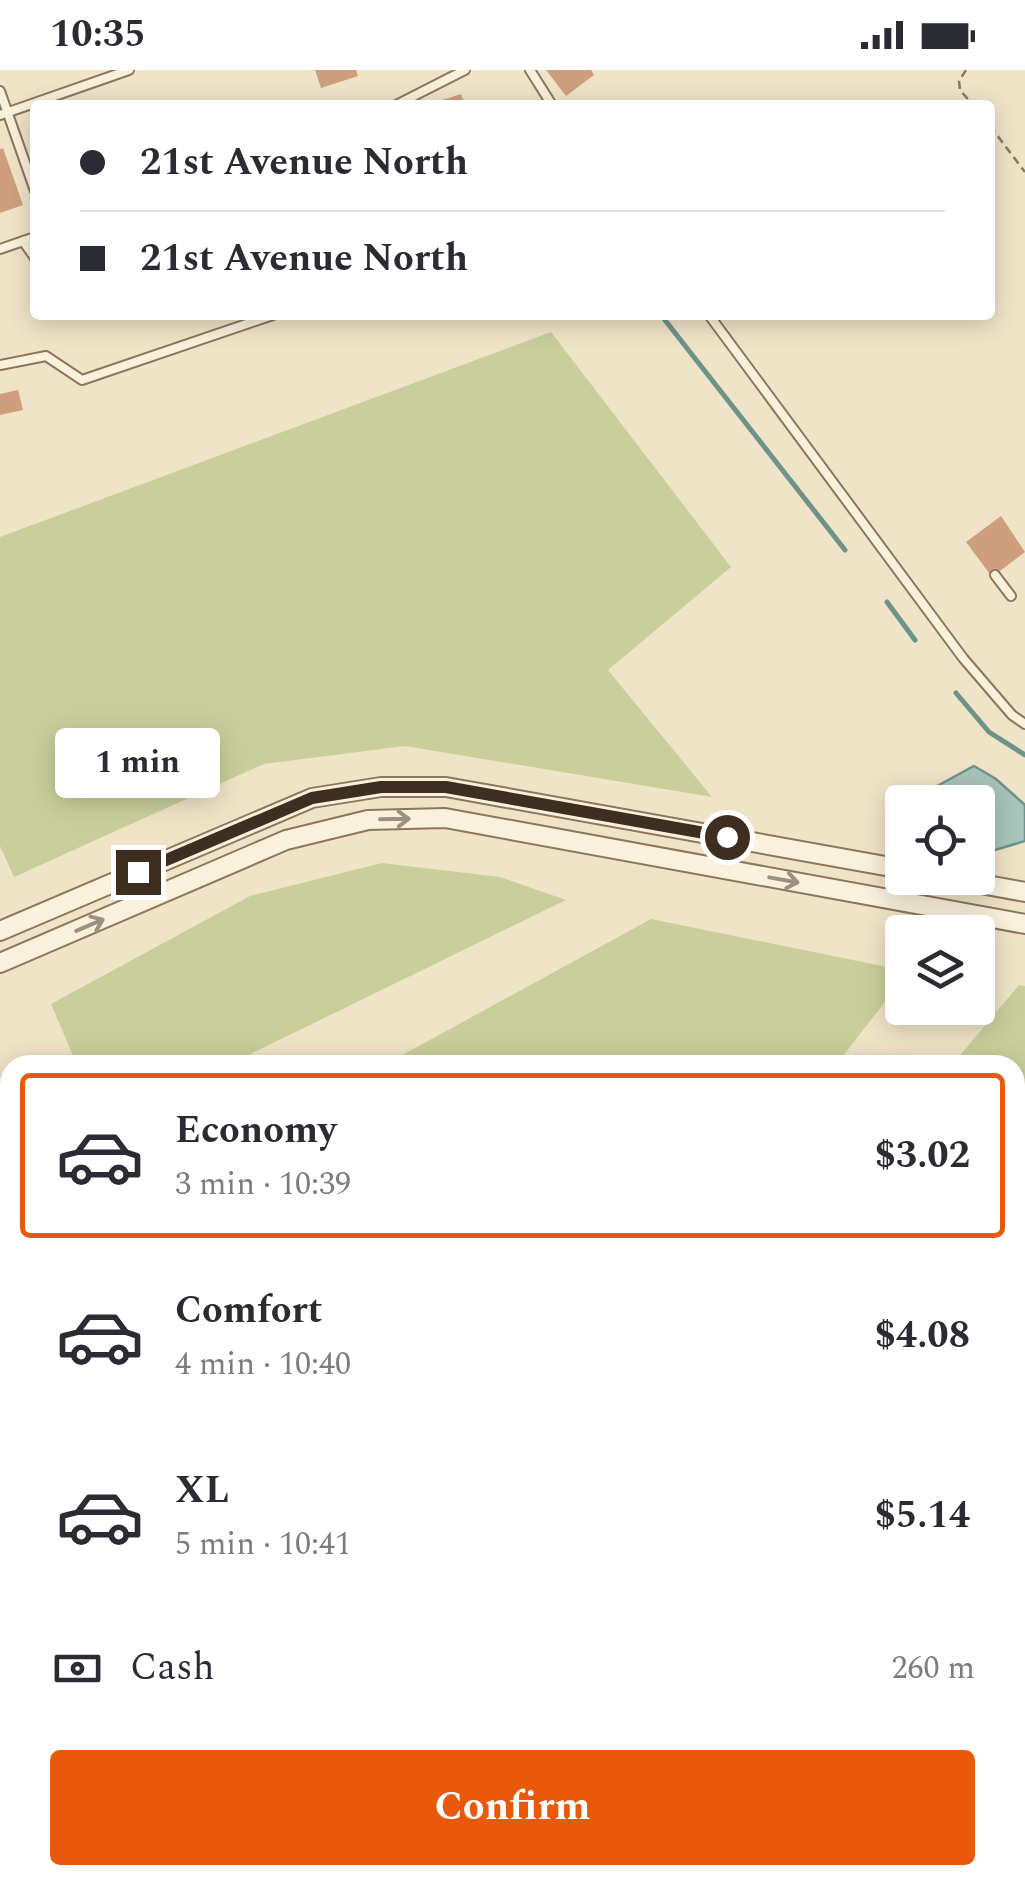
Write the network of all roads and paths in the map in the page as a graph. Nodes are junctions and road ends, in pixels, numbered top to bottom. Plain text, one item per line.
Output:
1 (129, 70) edge
2 (465, 70) edge
3 (530, 70) edge
4 (966, 70) edge
5 (0, 90) edge
6 (44, 100) edge
7 (406, 100) edge
8 (549, 100) edge
9 (969, 100) edge
10 (30, 105) edge
11 (4, 114) edge
12 (995, 133) edge
13 (1025, 172) edge
14 (30, 179) edge
15 (30, 238) edge
16 (23, 241) junction
17 (0, 249) edge
18 (30, 251) edge
19 (258, 320) edge
20 (713, 320) edge
21 (0, 365) edge
22 (995, 574) dead end
23 (1011, 596) dead end
24 (1025, 724) edge
25 (885, 866) edge
26 (995, 887) edge
27 (1025, 892) edge
28 (1025, 924) edge
29 (0, 931) edge
30 (0, 963) edge

1 - 6 lane
2 - 7 lane
3 - 8 lane
4 - 9 path
5 - 11 lane
10 - 11 lane
11 - 14 lane
12 - 13 path
15 - 16 lane
16 - 17 lane
16 - 18 lane
19 - 21 lane
20 - 24 lane
22 - 23 lane
25 - 29 street
26 - 27 street
30 -> 28 street

